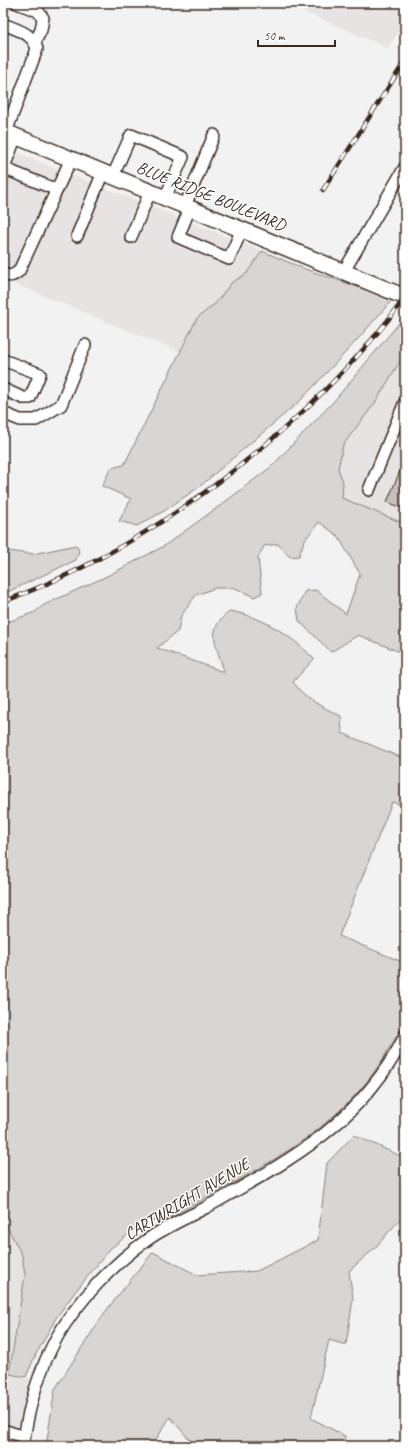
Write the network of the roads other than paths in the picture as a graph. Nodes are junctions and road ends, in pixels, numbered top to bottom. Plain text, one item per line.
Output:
1 (18, 3) edge
2 (3, 24) edge
3 (35, 42) junction
4 (8, 133) edge
5 (214, 135) dead end
6 (71, 159) junction
7 (405, 167) edge
8 (3, 169) edge
9 (108, 174) junction
10 (57, 190) junction
11 (150, 192) junction
12 (165, 198) junction
13 (187, 207) junction
14 (242, 229) junction
15 (77, 236) dead end
16 (131, 237) dead end
17 (344, 272) junction
18 (3, 274) edge
19 (405, 296) edge
20 (85, 345) dead end
21 (3, 360) edge
22 (4, 392) edge
23 (405, 402) edge
24 (3, 413) edge
25 (368, 490) dead end
26 (405, 1036) edge
27 (3, 1430) edge
28 (24, 1441) edge

1 - 3 street
2 - 3 street
3 - 4 street
4 - 6 main road, BLUE RIDGE BOULEVARD
4 - 8 street
5 - 13 street
6 - 9 main road, BLUE RIDGE BOULEVARD
6 - 10 street
7 - 17 street
8 - 10 street
9 - 11 main road, BLUE RIDGE BOULEVARD
9 - 12 street
9 - 15 street
10 - 18 street
11 - 12 main road, BLUE RIDGE BOULEVARD
11 - 16 street
12 - 13 main road, BLUE RIDGE BOULEVARD
13 - 14 main road, BLUE RIDGE BOULEVARD
13 - 14 street
14 - 17 main road, BLUE RIDGE BOULEVARD
17 - 19 main road, BLUE RIDGE BOULEVARD
20 - 24 street
21 - 22 street
23 - 25 street
26 - 28 street, CARTWRIGHT AVENUE
27 - 28 street

